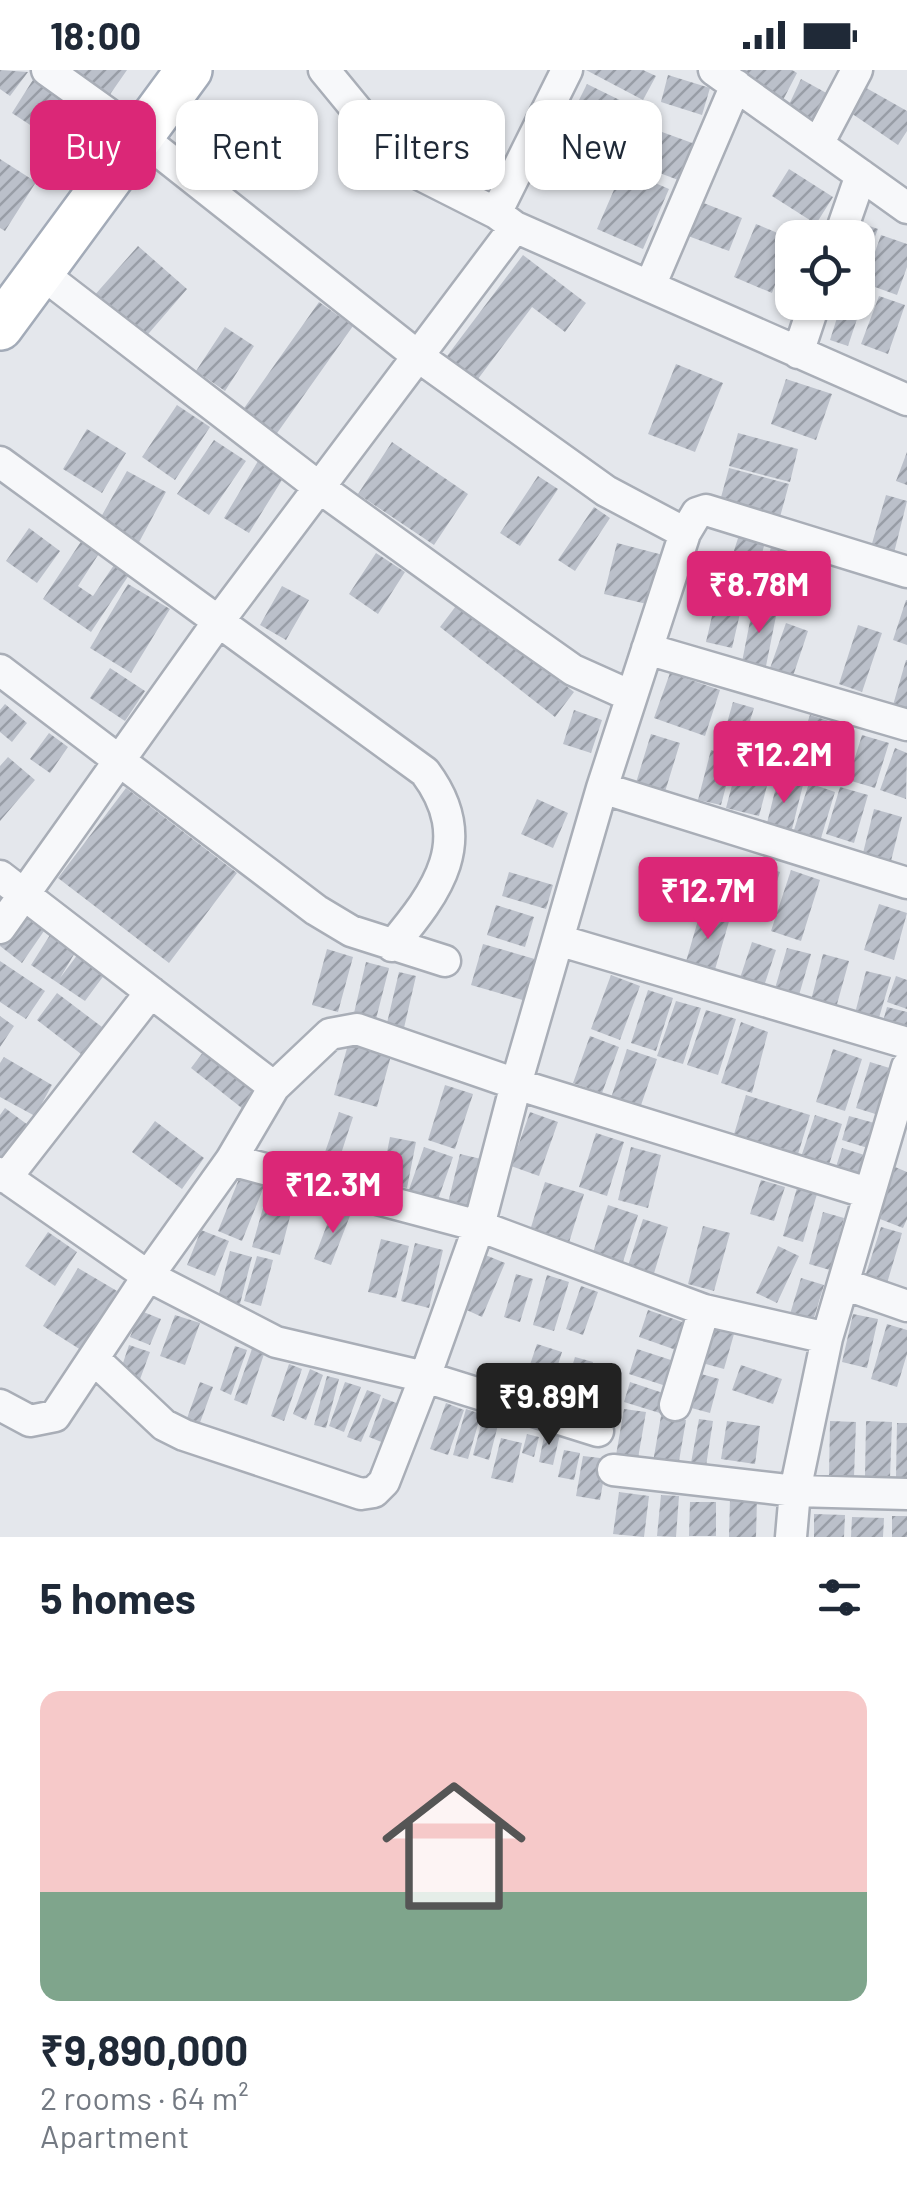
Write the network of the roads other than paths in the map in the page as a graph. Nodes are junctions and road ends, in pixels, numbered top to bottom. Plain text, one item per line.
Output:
1 (46, 70) edge
2 (155, 70) edge
3 (189, 70) edge
4 (324, 70) edge
5 (567, 70) edge
6 (857, 70) edge
7 (723, 75) edge
8 (88, 100) edge
9 (142, 100) edge
10 (156, 104) edge
11 (818, 144) junction
12 (156, 150) edge
13 (861, 175) junction
14 (85, 190) edge
15 (907, 208) edge
16 (506, 220) junction
17 (845, 220) edge
18 (20, 277) edge
19 (650, 286) junction
20 (810, 320) edge
21 (0, 327) edge
22 (798, 353) junction
23 (419, 357) junction
24 (907, 400) edge
25 (0, 462) edge
26 (320, 488) junction
27 (686, 533) junction
28 (907, 572) edge
29 (218, 622) junction
30 (647, 648) junction
31 (0, 670) edge
32 (632, 696) junction
33 (907, 725) edge
34 (121, 759) junction
35 (602, 788) junction
36 (0, 876) edge
37 (907, 883) edge
38 (26, 896) junction
39 (0, 928) edge
40 (558, 940) junction
41 (392, 946) junction
42 (445, 962) dead end
43 (151, 992) junction
44 (907, 1043) edge
45 (907, 1067) edge
46 (516, 1084) junction
47 (274, 1087) junction
48 (894, 1154) edge
49 (230, 1160) junction
50 (3, 1176) edge
51 (868, 1193) junction
52 (479, 1226) junction
53 (148, 1276) junction
54 (844, 1284) junction
55 (907, 1306) edge
56 (704, 1310) junction
57 (826, 1338) junction
58 (87, 1371) junction
59 (425, 1377) junction
60 (0, 1405) edge
61 (675, 1406) dead end
62 (598, 1431) dead end
63 (613, 1470) dead end
64 (795, 1491) junction
65 (907, 1494) edge
66 (791, 1537) edge

1 - 8 street
2 - 9 main road
3 - 10 main road
4 - 16 street
5 - 16 street
6 - 11 street
7 - 11 street
7 - 19 street
11 - 13 street
12 - 23 street
13 - 15 street
13 - 17 street
14 - 18 main road
16 - 19 street
16 - 23 street
18 - 21 main road
18 - 26 street
19 - 22 street
20 - 22 street
22 - 24 street
23 - 26 street
23 - 27 street
25 - 29 street
26 - 29 street
26 - 32 street
27 - 28 street
27 - 30 street
29 - 34 street
29 - 41 street
30 - 32 street
30 - 33 street
31 - 34 street
32 - 35 street
34 - 38 street
34 - 41 street
35 - 37 street
35 - 40 street
36 - 38 street
38 - 39 street
38 - 43 street
40 - 44 street
40 - 46 street
41 - 42 street
43 - 47 street
43 - 50 street
45 - 48 street
46 - 47 street
46 - 51 street
46 - 52 street
47 - 49 street
48 - 51 street
49 - 52 street
49 - 53 street
50 - 53 street
51 - 54 street
52 - 56 street
52 - 59 street
53 - 58 street
53 - 59 street
54 - 55 street
54 - 57 street
56 - 57 street
56 - 61 street
57 - 64 street
58 - 59 street
58 - 60 street
59 - 62 street
63 - 64 street
64 - 65 street
64 - 66 street

